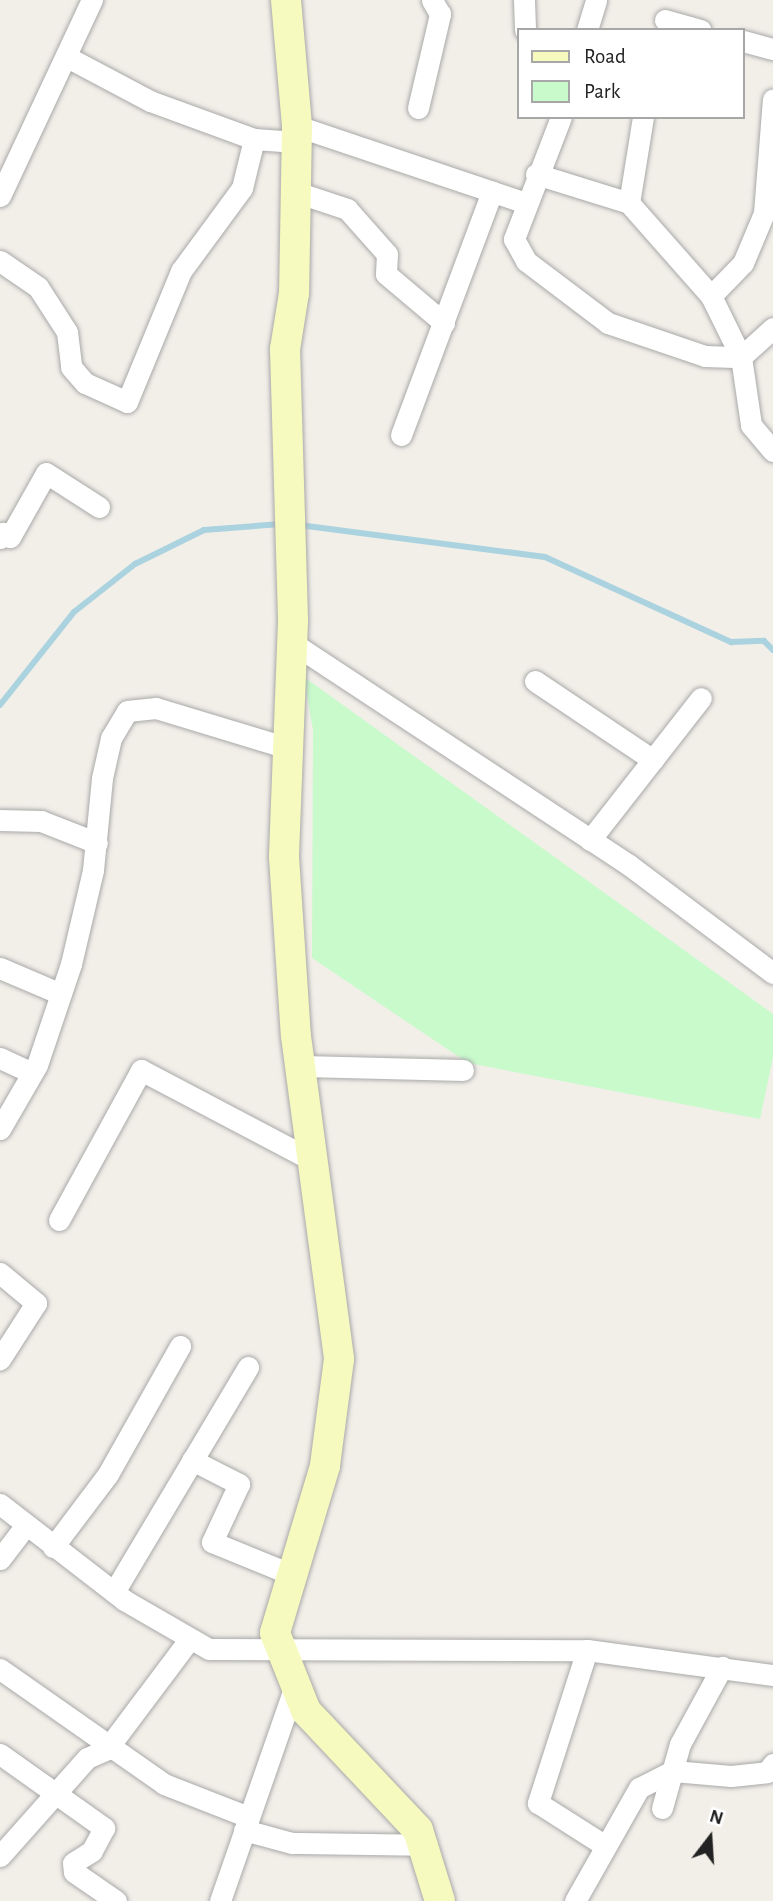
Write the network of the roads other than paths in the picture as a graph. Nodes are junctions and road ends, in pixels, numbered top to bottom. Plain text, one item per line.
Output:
1 (92, 0) edge
2 (286, 0) edge
3 (432, 0) edge
4 (524, 0) edge
5 (596, 0) edge
6 (665, 17) edge
7 (525, 28) edge
8 (588, 28) edge
9 (695, 28) edge
10 (745, 42) edge
11 (773, 49) edge
12 (67, 57) junction
13 (773, 99) edge
14 (418, 108) dead end
15 (560, 119) edge
16 (643, 119) edge
17 (297, 134) junction
18 (254, 139) junction
19 (769, 167) edge
20 (6, 168) edge
21 (536, 174) junction
22 (492, 191) junction
23 (296, 192) junction
24 (0, 196) edge
25 (523, 202) junction
26 (629, 204) junction
27 (0, 261) edge
28 (711, 296) junction
29 (444, 323) junction
30 (773, 328) edge
31 (741, 357) junction
32 (401, 435) dead end
33 (773, 451) edge
34 (99, 507) dead end
35 (0, 538) edge
36 (291, 642) junction
37 (535, 681) dead end
38 (701, 698) dead end
39 (288, 748) junction
40 (653, 760) junction
41 (0, 820) edge
42 (590, 839) junction
43 (97, 843) junction
44 (0, 968) edge
45 (773, 973) edge
46 (61, 994) junction
47 (0, 1058) edge
48 (303, 1066) junction
49 (463, 1070) dead end
50 (32, 1073) junction
51 (0, 1129) edge
52 (312, 1160) junction
53 (59, 1220) dead end
54 (0, 1273) edge
55 (180, 1346) dead end
56 (0, 1359) edge
57 (248, 1367) dead end
58 (192, 1460) junction
59 (0, 1504) edge
60 (26, 1525) junction
61 (53, 1547) junction
62 (0, 1559) edge
63 (288, 1573) junction
64 (114, 1592) junction
65 (188, 1641) junction
66 (587, 1650) junction
67 (277, 1651) junction
68 (722, 1667) junction
69 (0, 1669) edge
70 (773, 1675) edge
71 (294, 1689) junction
72 (107, 1749) junction
73 (0, 1754) edge
74 (773, 1764) edge
75 (673, 1771) junction
76 (57, 1792) junction
77 (662, 1808) dead end
78 (246, 1823) junction
79 (427, 1845) junction
80 (604, 1845) junction
81 (0, 1856) edge
82 (116, 1901) edge
83 (220, 1901) edge
84 (440, 1901) edge
85 (575, 1901) edge

1 - 12 street
2 - 17 street
3 - 14 street
4 - 7 street
5 - 8 street
6 - 9 street
10 - 11 street
12 - 18 street
12 - 20 street
13 - 19 street
15 - 21 street
16 - 26 street
17 - 18 street
17 - 22 street
17 - 23 street
18 - 27 street
19 - 28 street
20 - 24 street
21 - 25 street
21 - 26 street
22 - 25 street
22 - 29 street
23 - 29 street
23 - 36 street
25 - 31 street
26 - 28 street
28 - 31 street
29 - 32 street
30 - 31 street
31 - 33 street
34 - 35 street
36 - 39 street
36 - 42 street
37 - 40 street
38 - 40 street
39 - 43 street
39 - 48 street
40 - 42 street
41 - 43 street
42 - 45 street
43 - 46 street
44 - 46 street
46 - 50 street
47 - 50 street
48 - 49 street
48 - 52 street
50 - 51 street
52 - 53 street
52 - 63 street
54 - 56 street
55 - 61 street
57 - 58 street
58 - 63 street
58 - 64 street
59 - 60 street
60 - 61 street
60 - 62 street
61 - 64 street
63 - 67 street
64 - 65 street
65 - 67 street
65 - 72 street
66 - 67 street
66 - 68 street
66 - 80 street
67 - 71 street
68 - 70 street
68 - 75 street
69 - 72 street
71 - 78 street
71 - 79 street
72 - 76 street
72 - 78 street
73 - 76 street
74 - 75 street
75 - 77 street
75 - 80 street
76 - 81 street
76 - 82 street
78 - 79 street
78 - 83 street
79 - 84 street
80 - 85 street

